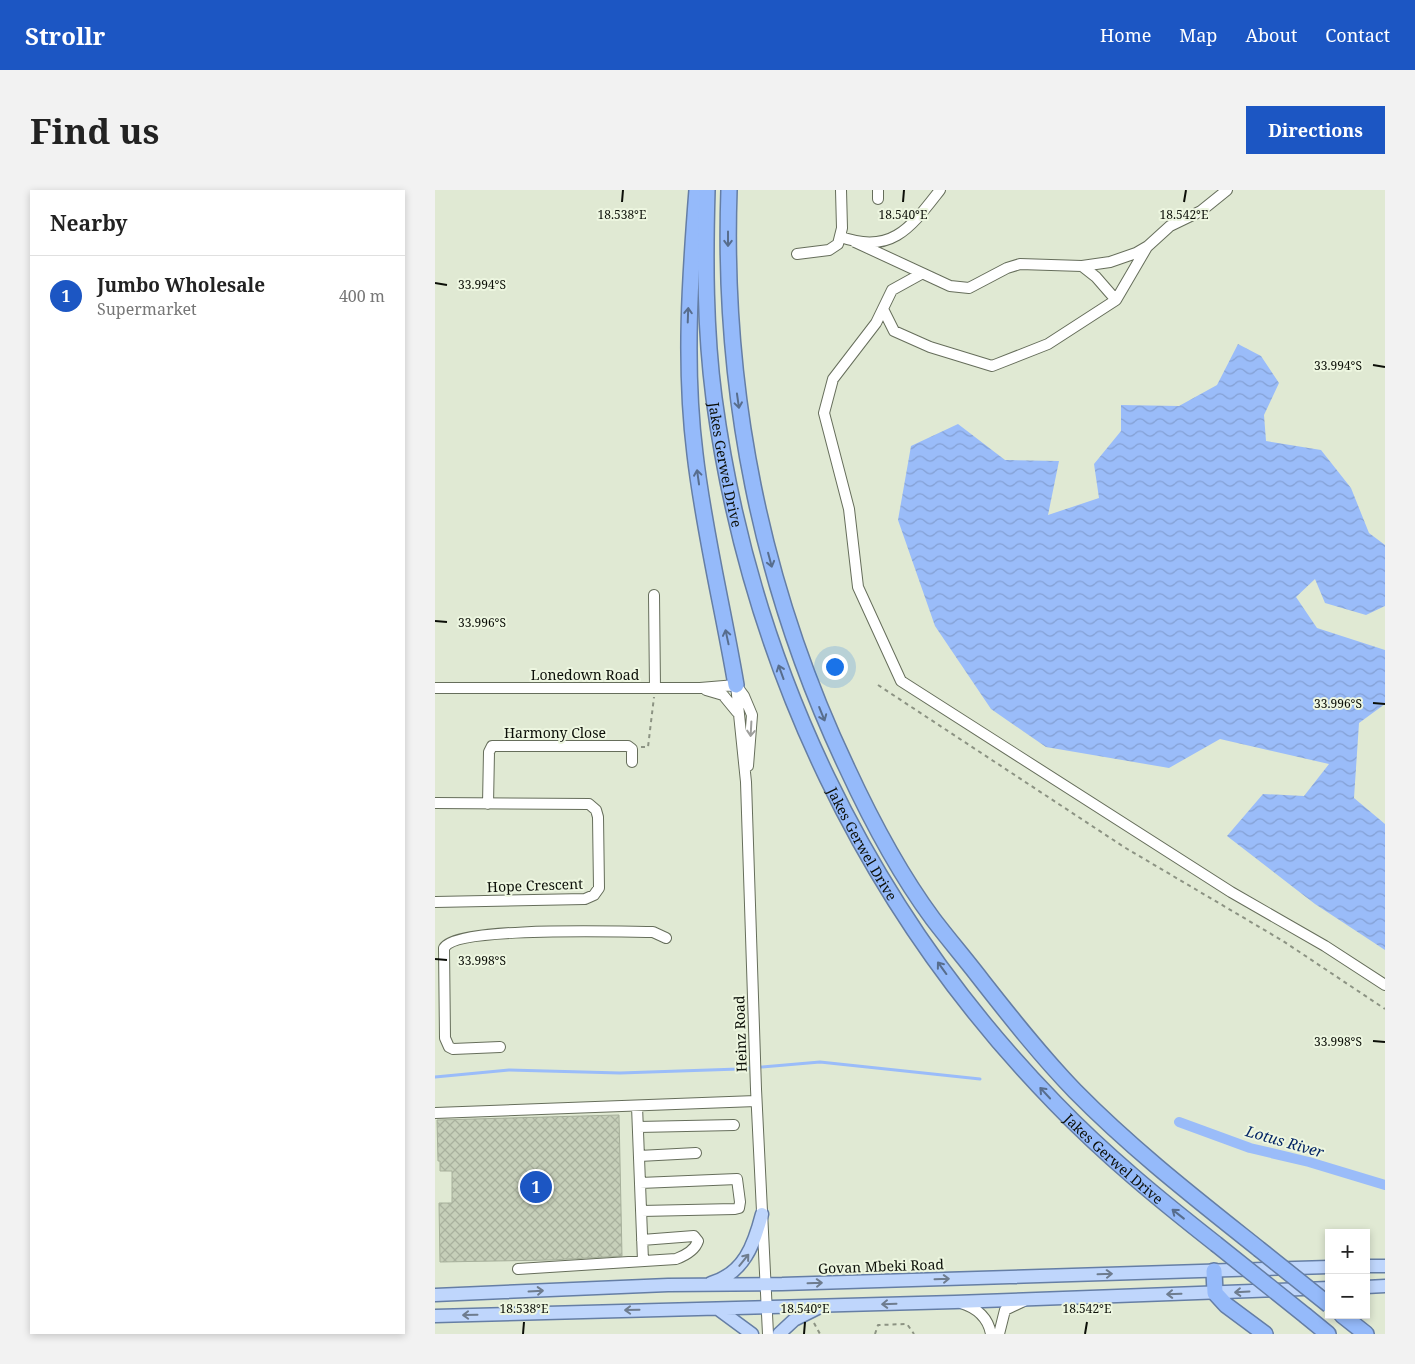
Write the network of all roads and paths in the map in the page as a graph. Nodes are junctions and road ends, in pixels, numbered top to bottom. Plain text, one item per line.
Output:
1 (697, 190) edge
2 (707, 190) edge
3 (729, 190) edge
4 (841, 190) edge
5 (1227, 190) edge
6 (938, 192) edge
7 (841, 237) junction
8 (855, 242) junction
9 (1148, 246) junction
10 (797, 254) dead end
11 (1081, 266) junction
12 (921, 274) junction
13 (1116, 300) junction
14 (883, 309) junction
15 (654, 595) dead end
16 (736, 685) junction
17 (878, 685) dead end
18 (435, 688) edge
19 (655, 688) junction
20 (700, 688) junction
21 (739, 717) junction
22 (631, 748) junction
23 (632, 762) dead end
24 (745, 782) junction
25 (435, 803) edge
26 (488, 804) junction
27 (435, 902) edge
28 (666, 938) dead end
29 (440, 948) edge
30 (1385, 985) edge
31 (1385, 1009) edge
32 (501, 1047) dead end
33 (756, 1101) junction
34 (637, 1106) junction
35 (435, 1113) edge
36 (734, 1125) dead end
37 (638, 1127) junction
38 (696, 1153) dead end
39 (639, 1156) junction
40 (640, 1183) junction
41 (641, 1212) junction
42 (762, 1214) junction
43 (642, 1240) junction
44 (643, 1261) junction
45 (1370, 1266) edge
46 (1385, 1266) edge
47 (1325, 1267) edge
48 (518, 1269) dead end
49 (1213, 1271) junction
50 (766, 1284) junction
51 (704, 1285) junction
52 (1385, 1286) edge
53 (1370, 1287) edge
54 (1325, 1288) edge
55 (1215, 1293) junction
56 (435, 1295) edge
57 (1029, 1299) junction
58 (955, 1302) junction
59 (1325, 1302) edge
60 (823, 1306) junction
61 (767, 1307) junction
62 (717, 1308) junction
63 (435, 1316) edge
64 (814, 1319) dead end
65 (752, 1334) edge
66 (768, 1334) edge
67 (779, 1334) edge
68 (820, 1334) edge
69 (875, 1334) edge
70 (914, 1334) edge
71 (991, 1334) edge
72 (999, 1334) edge
73 (1265, 1334) edge
74 (1328, 1334) edge

16 -> 1 highway
74 -> 2 highway, Jakes Gerwel Drive, bridge
3 -> 59 highway, Jakes Gerwel Drive, bridge
4 - 7 street
5 - 9 street
6 - 8 street
7 - 8 street
7 - 10 street
8 - 12 street
9 - 11 street
9 - 13 street
11 - 12 street
11 - 13 street
12 - 14 street
13 - 14 street
14 - 30 street
15 - 19 street
16 - 20 street, Lonedown Road
16 - 21 street, Heinz Road
16 -> 24 street, Heinz Road
17 - 31 path
18 - 19 street, Lonedown Road
19 - 20 street, Lonedown Road
19 - 22 path
20 - 21 street
21 - 24 street, Heinz Road
22 - 23 street
22 - 26 street, Harmony Close
24 - 33 street, Heinz Road
25 - 26 street, Hope Crescent
26 - 27 street, Hope Crescent
28 - 29 street
29 - 32 street
33 - 34 street
33 - 42 street, Heinz Road
34 - 35 street
34 - 37 street
36 - 37 street
37 - 39 street
38 - 39 street
39 - 40 street
40 - 41 street
40 - 41 street
41 - 43 street
42 - 50 street, Heinz Road
51 -> 42 main road
43 - 44 street
43 - 44 street
44 - 48 street
45 - 46 main road
47 - 49 main road, Govan Mbeki Road
50 -> 49 main road, Govan Mbeki Road
49 - 55 highway
50 - 51 main road, Govan Mbeki Road
50 - 61 street, Heinz Road
56 -> 51 main road, Govan Mbeki Road
52 - 53 main road
54 -> 55 main road
55 -> 57 main road
55 - 73 highway
57 - 58 main road
57 - 72 street
58 -> 60 main road
58 - 71 street
60 - 61 main road
60 - 67 main road
61 - 62 main road
61 - 66 street, Heinz Road
62 -> 63 main road
62 - 65 main road
64 - 68 path
69 - 70 path

